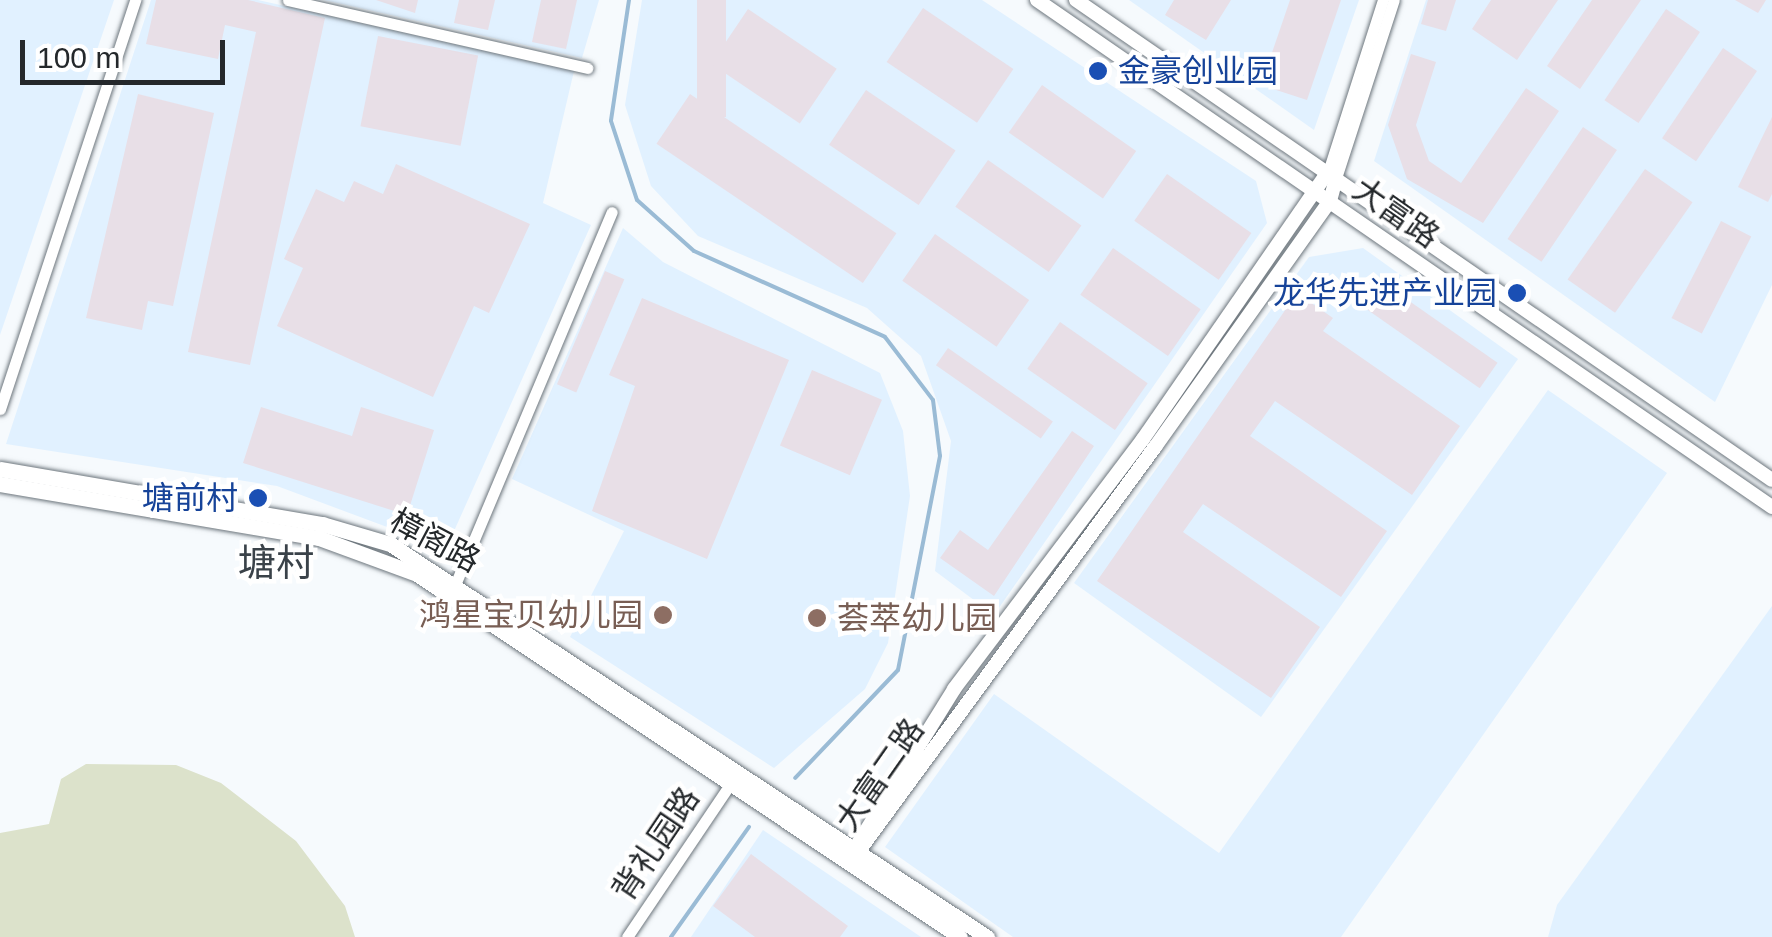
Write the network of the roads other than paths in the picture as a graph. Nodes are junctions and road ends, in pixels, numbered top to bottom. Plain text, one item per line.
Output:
1 (135, 0) edge
2 (288, 0) edge
3 (1037, 0) edge
4 (1076, 0) edge
5 (1383, 0) edge
6 (1394, 0) edge
7 (586, 68) dead end
8 (1332, 175) junction
9 (1323, 196) junction
10 (612, 212) dead end
11 (0, 410) edge
12 (0, 468) edge
13 (1772, 480) edge
14 (0, 484) edge
15 (1772, 506) edge
16 (457, 580) junction
17 (732, 783) junction
18 (854, 853) junction
19 (627, 937) edge
20 (960, 937) edge
21 (987, 937) edge

1 - 11 street
2 - 7 street
3 - 9 street, 大富路
4 - 8 street, 大富路
5 - 8 street
6 - 8 street
8 - 9 street, 大富二路
8 - 13 street, 大富路
9 - 15 street, 大富路
9 - 18 street, 大富二路
10 - 16 street
12 - 16 main road, 樟阁路
14 - 17 main road, 樟阁路
16 - 18 main road, 樟阁路
17 - 18 main road, 樟阁路
17 - 19 street, 背礼园路
18 - 20 main road, 樟阁路
18 - 21 main road, 樟阁路

